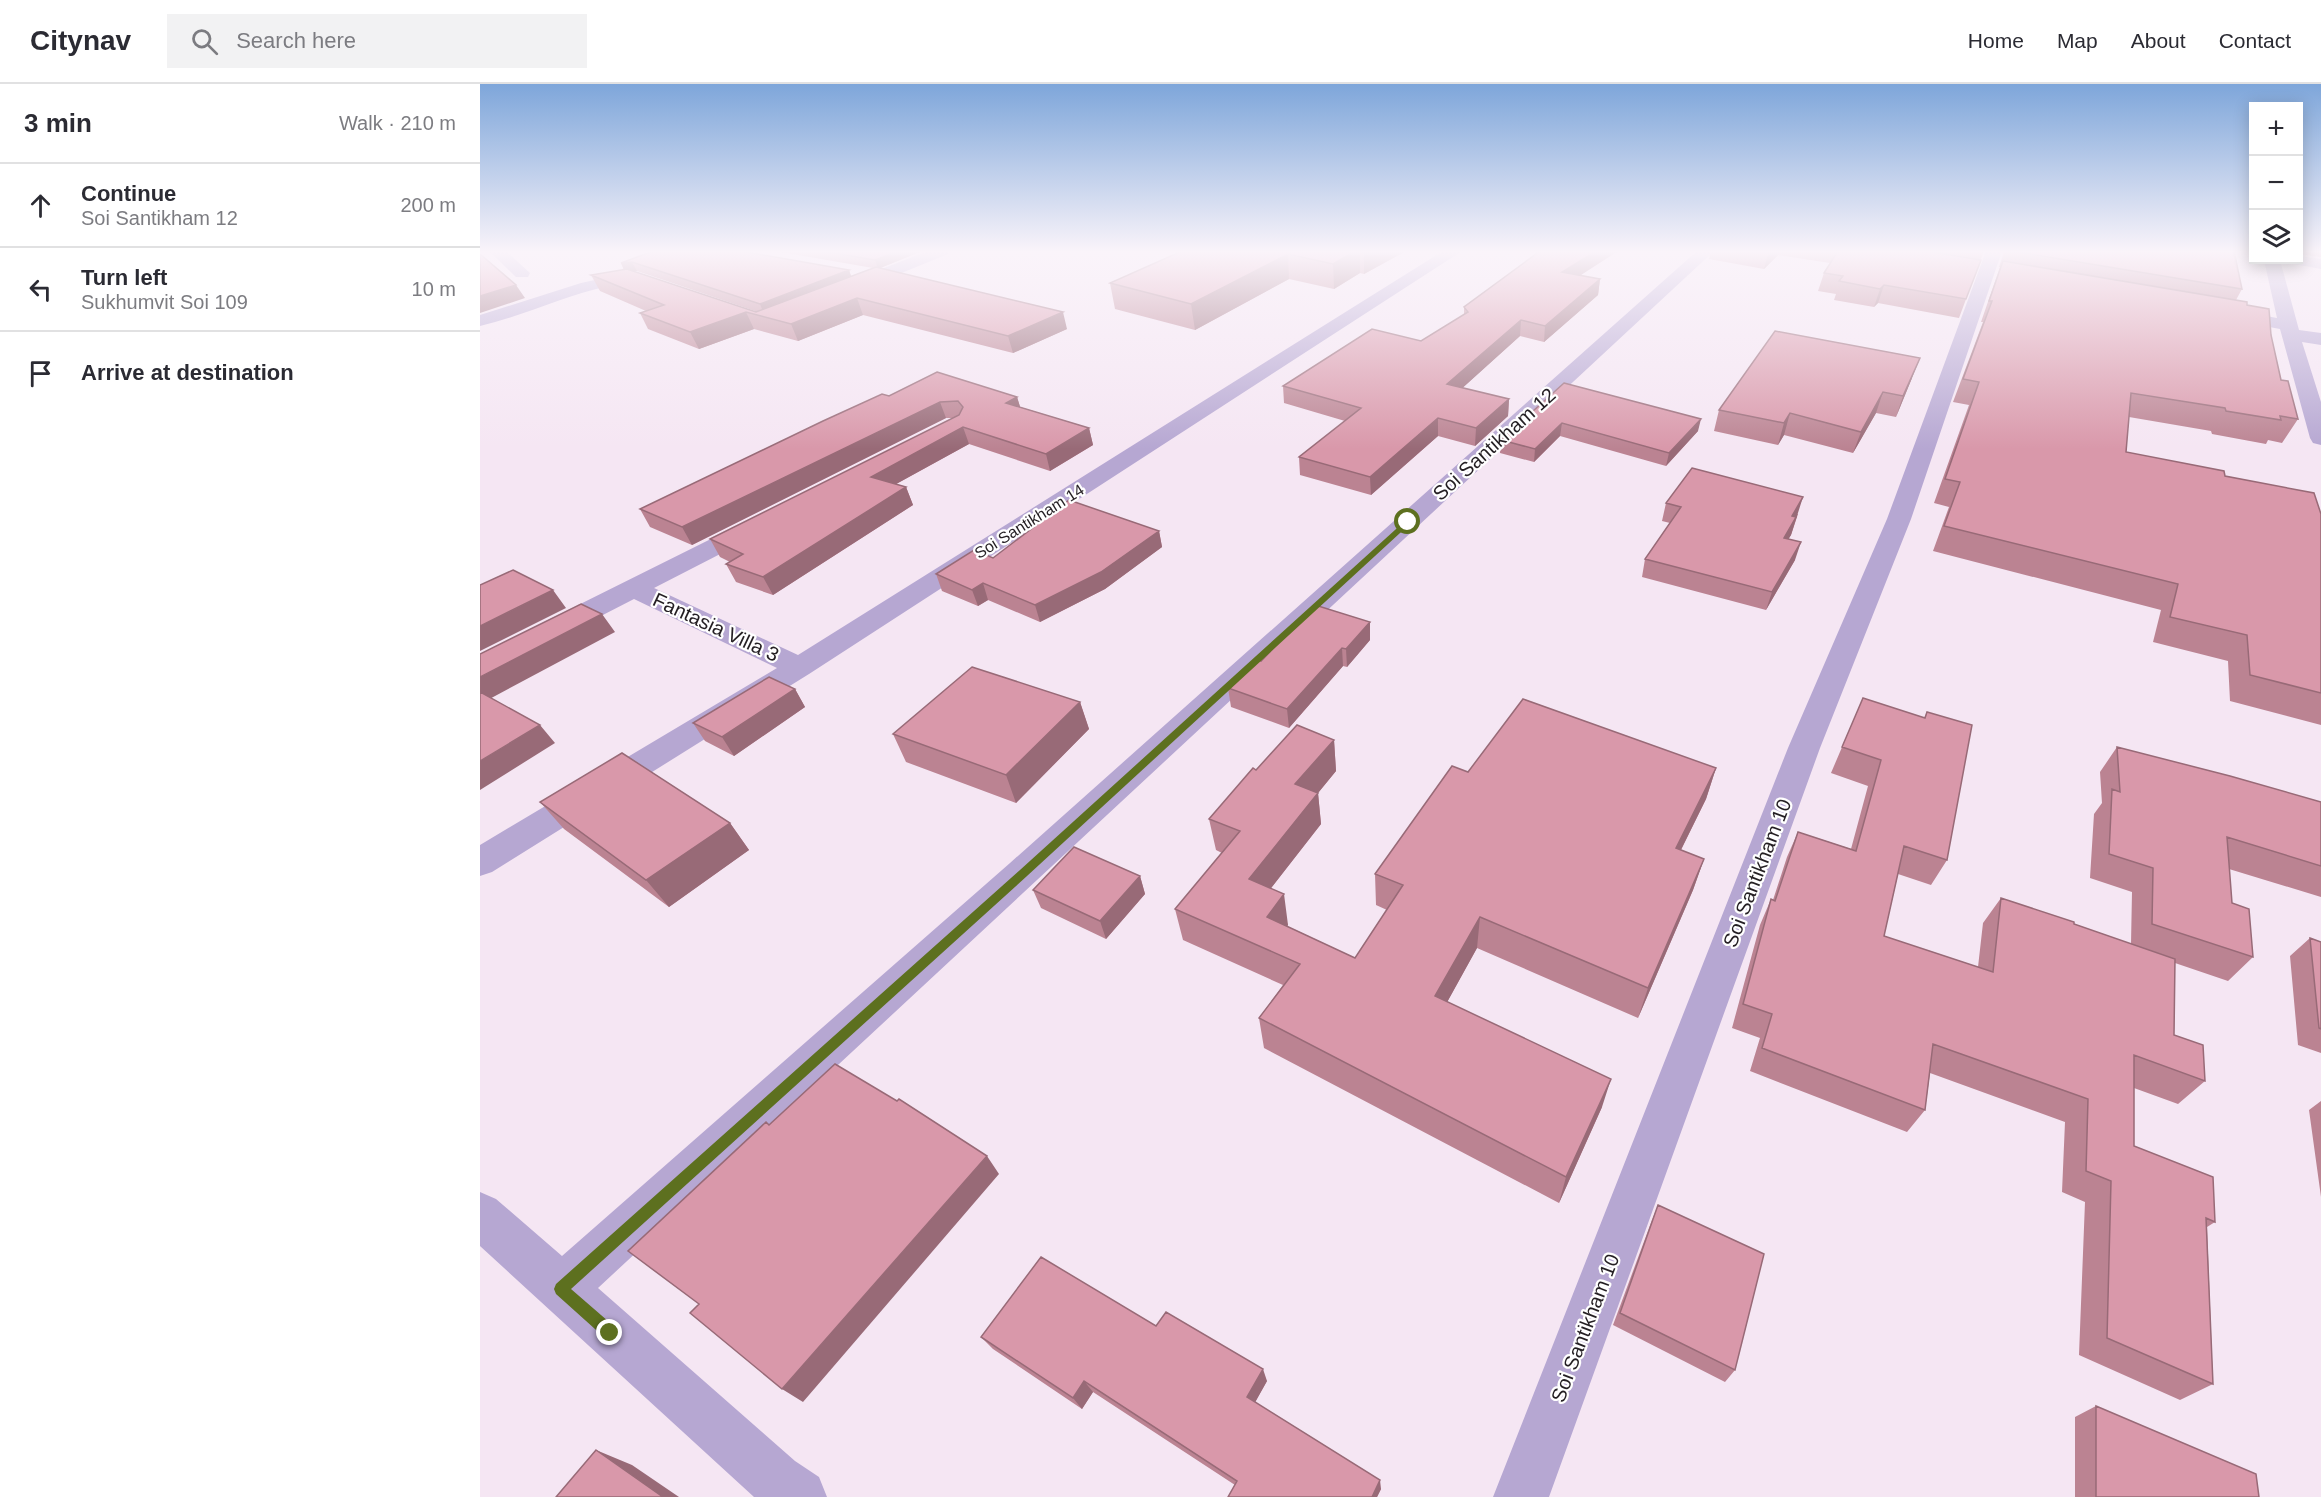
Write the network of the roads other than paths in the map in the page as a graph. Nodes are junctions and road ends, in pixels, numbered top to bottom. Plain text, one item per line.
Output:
1 (1350, 317) edge
2 (1634, 317) edge
3 (1968, 317) edge
4 (2234, 317) edge
5 (2286, 317) edge
6 (2289, 329) junction
7 (2321, 339) edge
8 (2315, 397) edge
9 (2321, 438) edge
10 (778, 514) edge
11 (633, 588) junction
12 (480, 666) edge
13 (799, 667) junction
14 (480, 862) edge
15 (480, 1215) edge
16 (561, 1289) junction
17 (780, 1491) edge
18 (1521, 1497) edge

1 - 13 street, Soi Santikham 14
2 - 16 street, Soi Santikham 12
3 - 18 street, Soi Santikham 10
4 - 6 street
5 - 6 street
6 - 7 street
6 - 8 street
8 - 9 street
10 - 11 street, Fantasia Villa 3
11 - 12 street, Fantasia Villa 3
11 - 13 street, Fantasia Villa 3
13 - 14 street, Soi Santikham 14
15 - 16 street
16 - 17 street

